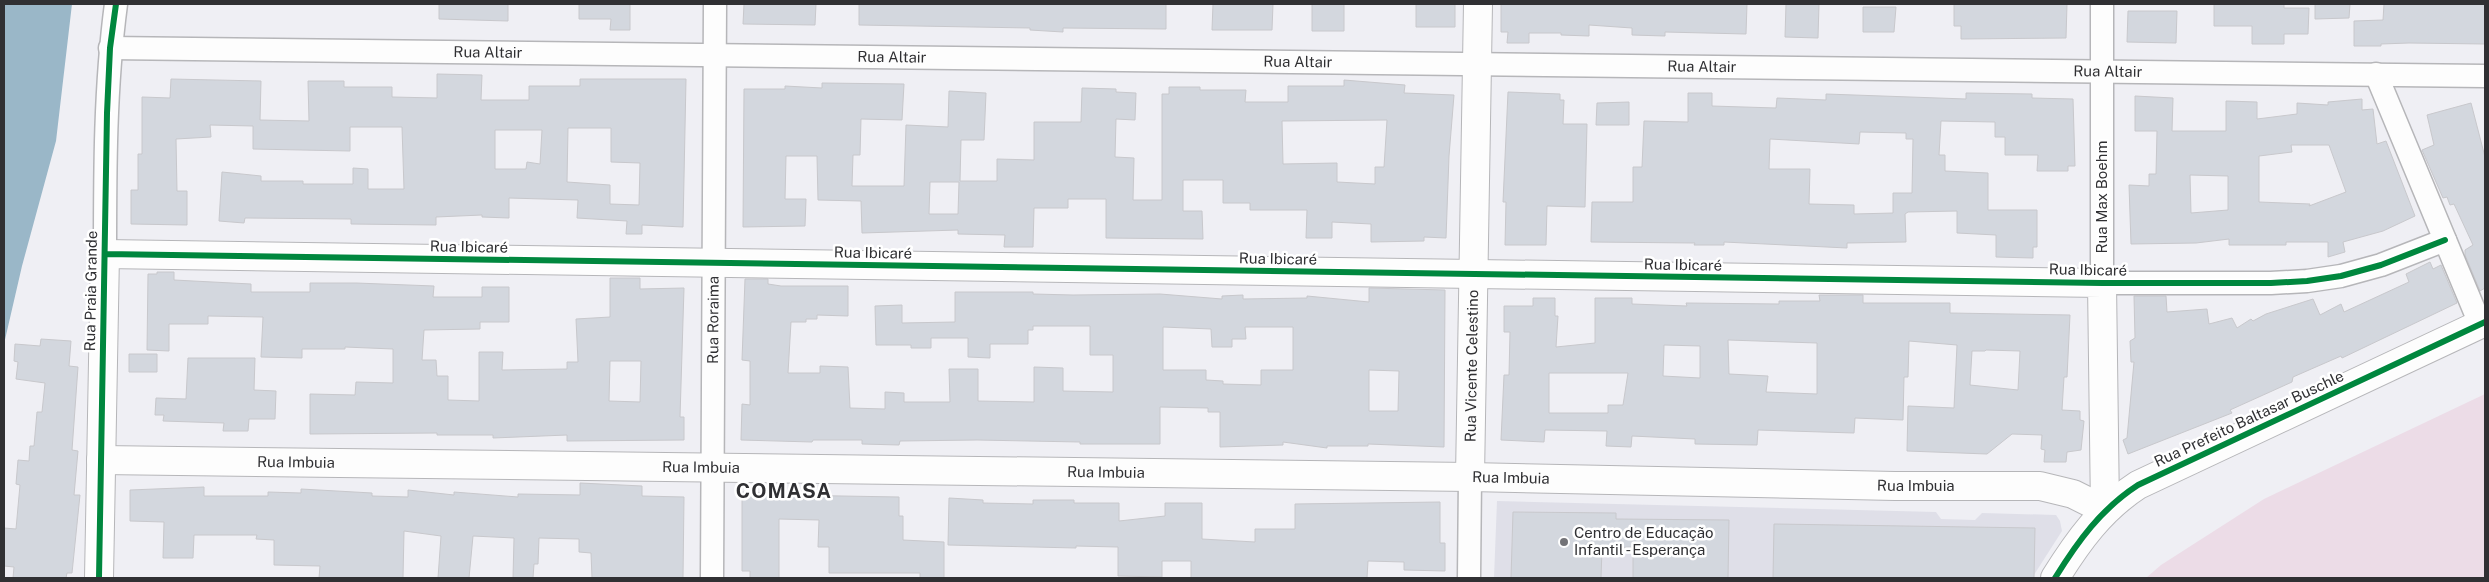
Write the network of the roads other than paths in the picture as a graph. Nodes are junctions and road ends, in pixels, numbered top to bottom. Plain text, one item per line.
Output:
1 (116, 4) edge
2 (715, 4) edge
3 (1478, 4) edge
4 (2102, 4) edge
5 (110, 48) junction
6 (714, 54) junction
7 (1477, 64) junction
8 (2102, 71) junction
9 (2376, 74) junction
10 (2485, 76) edge
11 (2445, 240) junction
12 (105, 254) junction
13 (714, 263) junction
14 (1474, 274) junction
15 (2102, 283) junction
16 (2483, 323) edge
17 (101, 460) junction
18 (712, 467) junction
19 (1470, 476) junction
20 (2105, 510) junction
21 (99, 578) edge
22 (712, 578) edge
23 (1469, 578) edge
24 (2055, 578) edge

1 - 5 street, Rua Praia Grande
2 - 6 street, Rua Roraima
3 - 7 street, Rua Vicente Celestino
4 - 8 street, Rua Max Boehm
5 - 6 street, Rua Altair
5 - 12 street, Rua Praia Grande
6 - 7 street, Rua Altair
6 - 13 street, Rua Roraima
7 - 8 street, Rua Altair
7 - 14 street, Rua Vicente Celestino
8 - 9 street, Rua Altair
8 - 15 street, Rua Max Boehm
9 - 10 street, Rua Altair
9 - 11 street
11 - 15 street, Rua Ibicaré
11 - 16 street
12 - 13 street, Rua Ibicaré
12 - 17 street, Rua Praia Grande
13 - 14 street, Rua Ibicaré
13 - 18 street, Rua Roraima
14 - 15 street, Rua Ibicaré
14 - 19 street, Rua Vicente Celestino
15 - 20 street, Rua Max Boehm
16 - 20 street, Rua Prefeito Baltasar Buschle
17 - 18 street, Rua Imbuia
17 - 21 street, Rua Praia Grande
18 - 19 street, Rua Imbuia
18 - 22 street, Rua Roraima
19 - 20 street, Rua Imbuia
19 - 23 street, Rua Vicente Celestino
20 - 24 street, Rua Prefeito Baltasar Buschle

